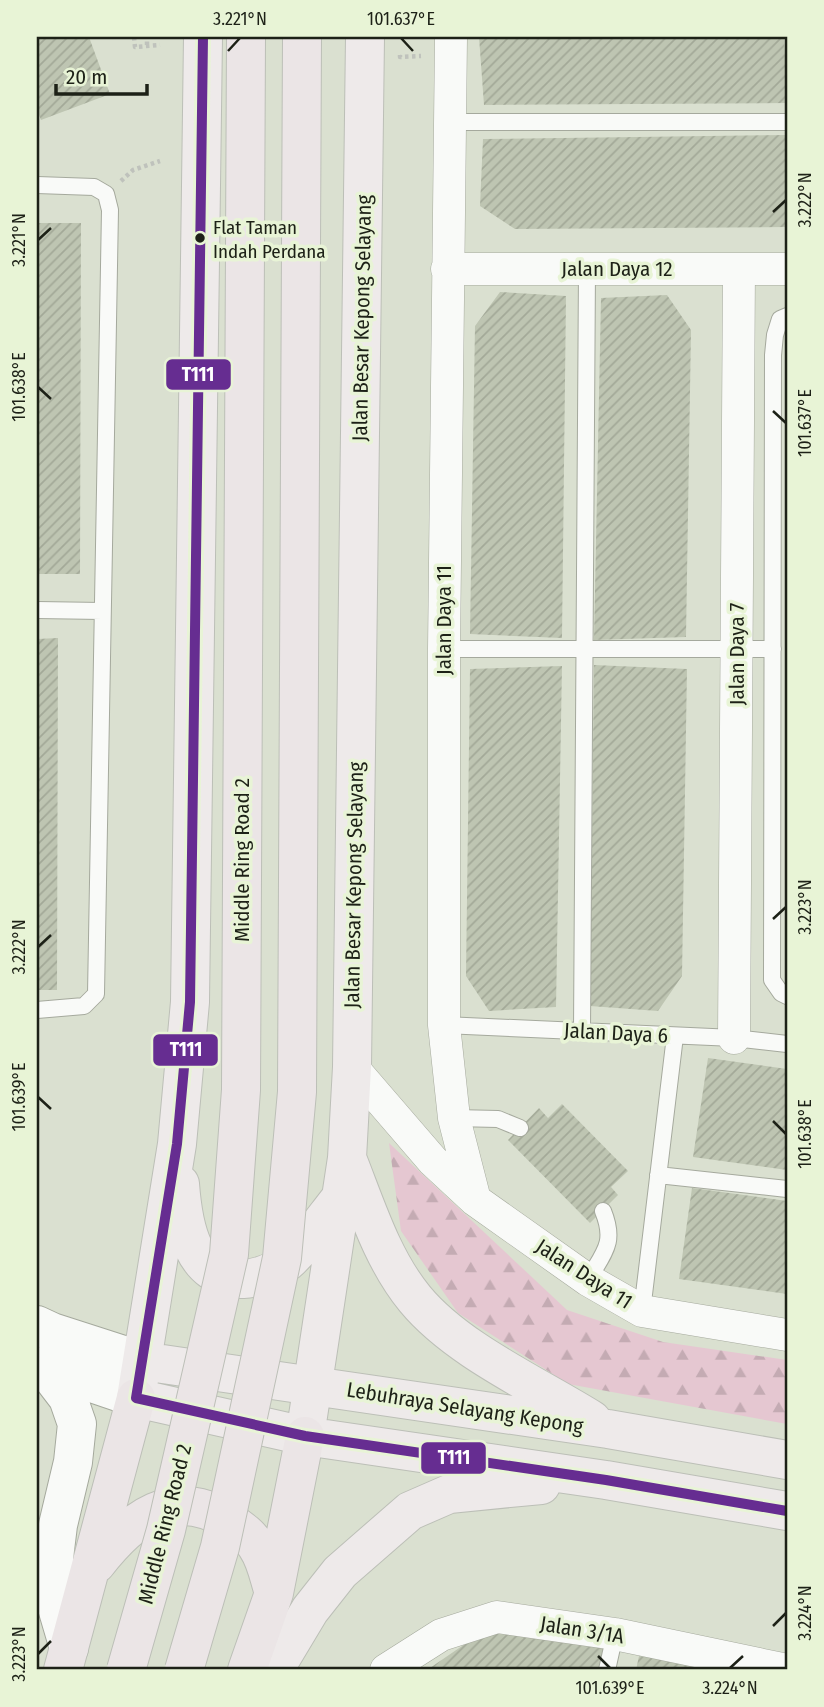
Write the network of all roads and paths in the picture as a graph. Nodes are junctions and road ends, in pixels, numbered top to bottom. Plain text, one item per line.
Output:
1 (135, 37) edge
2 (147, 37) edge
3 (203, 37) edge
4 (246, 37) edge
5 (302, 37) edge
6 (451, 37) edge
7 (383, 42) edge
8 (147, 45) junction
9 (160, 45) dead end
10 (425, 55) dead end
11 (448, 122) junction
12 (787, 122) edge
13 (160, 161) dead end
14 (37, 185) edge
15 (106, 194) junction
16 (447, 269) junction
17 (587, 269) junction
18 (739, 269) junction
19 (787, 269) edge
20 (787, 316) edge
21 (37, 611) edge
22 (102, 611) junction
23 (444, 649) junction
24 (584, 649) junction
25 (737, 649) junction
26 (773, 649) junction
27 (787, 996) edge
28 (37, 1010) edge
29 (443, 1025) junction
30 (582, 1031) junction
31 (675, 1036) junction
32 (734, 1038) junction
33 (787, 1044) edge
34 (352, 1067) junction
35 (454, 1118) junction
36 (520, 1128) dead end
37 (177, 1144) junction
38 (347, 1158) junction
39 (658, 1175) junction
40 (787, 1189) edge
41 (340, 1198) junction
42 (475, 1200) junction
43 (603, 1210) dead end
44 (589, 1280) junction
45 (642, 1311) junction
46 (37, 1325) edge
47 (787, 1335) edge
48 (142, 1361) junction
49 (41, 1366) edge
50 (314, 1385) junction
51 (136, 1398) junction
52 (608, 1429) junction
53 (305, 1436) junction
54 (787, 1460) edge
55 (606, 1480) junction
56 (787, 1511) edge
57 (90, 1571) junction
58 (274, 1593) junction
59 (615, 1634) junction
60 (66, 1659) edge
61 (126, 1670) edge
62 (184, 1670) edge
63 (247, 1670) edge
64 (274, 1670) edge
65 (386, 1670) edge
66 (607, 1670) edge
67 (787, 1670) edge

1 - 8 path
2 - 8 path
3 - 37 main road
4 - 61 highway, Middle Ring Road 2, bridge
5 - 62 highway, bridge
6 - 11 street, Jalan Daya 11
7 - 10 path
7 - 34 main road, Jalan Besar Kepong Selayang
8 - 9 path
11 - 12 lane
11 - 16 street, Jalan Daya 11
13 - 15 path
14 - 15 lane
15 - 22 lane
16 - 17 street, Jalan Daya 12
16 - 23 street, Jalan Daya 11
17 - 18 street, Jalan Daya 12
17 - 24 lane
18 - 19 street, Jalan Daya 12
18 - 25 street, Jalan Daya 7
20 - 26 lane
21 - 22 lane
22 - 28 lane
23 - 24 lane
23 - 29 street, Jalan Daya 11
24 - 25 lane
24 - 30 lane
25 - 26 lane
25 - 32 street, Jalan Daya 7
26 - 27 lane
29 - 30 lane, Jalan Daya 6
29 - 35 street, Jalan Daya 11
30 - 31 lane, Jalan Daya 6
31 - 32 lane, Jalan Daya 6
31 - 39 lane
32 - 33 lane, Jalan Daya 6
34 - 38 main road, Jalan Besar Kepong Selayang
34 - 42 street, Jalan Daya 11
35 - 36 lane
35 - 42 street, Jalan Daya 11
37 - 41 main road
37 - 48 main road
38 - 41 main road, Jalan Besar Kepong Selayang
38 - 52 main road
39 - 40 lane
39 - 45 lane
41 - 50 main road, Jalan Besar Kepong Selayang
42 - 44 street, Jalan Daya 11
43 - 44 lane
44 - 45 street, Jalan Daya 11
45 - 47 street, Jalan Daya 11
46 - 48 street
48 - 50 main road, Lebuhraya Selayang Kepong
48 - 51 main road
49 - 51 street
49 - 60 street
50 - 52 main road, Lebuhraya Selayang Kepong
50 - 53 main road, Jalan Besar Kepong Selayang
51 - 53 main road
51 - 57 highway
52 - 54 main road, Lebuhraya Selayang Kepong
53 - 55 main road
53 - 58 highway
55 - 56 main road
55 - 64 main road
57 - 58 highway
57 - 60 highway
58 - 63 highway
59 - 65 street, Jalan 3/1A
59 - 66 lane
59 - 67 street, Jalan 3/1A

